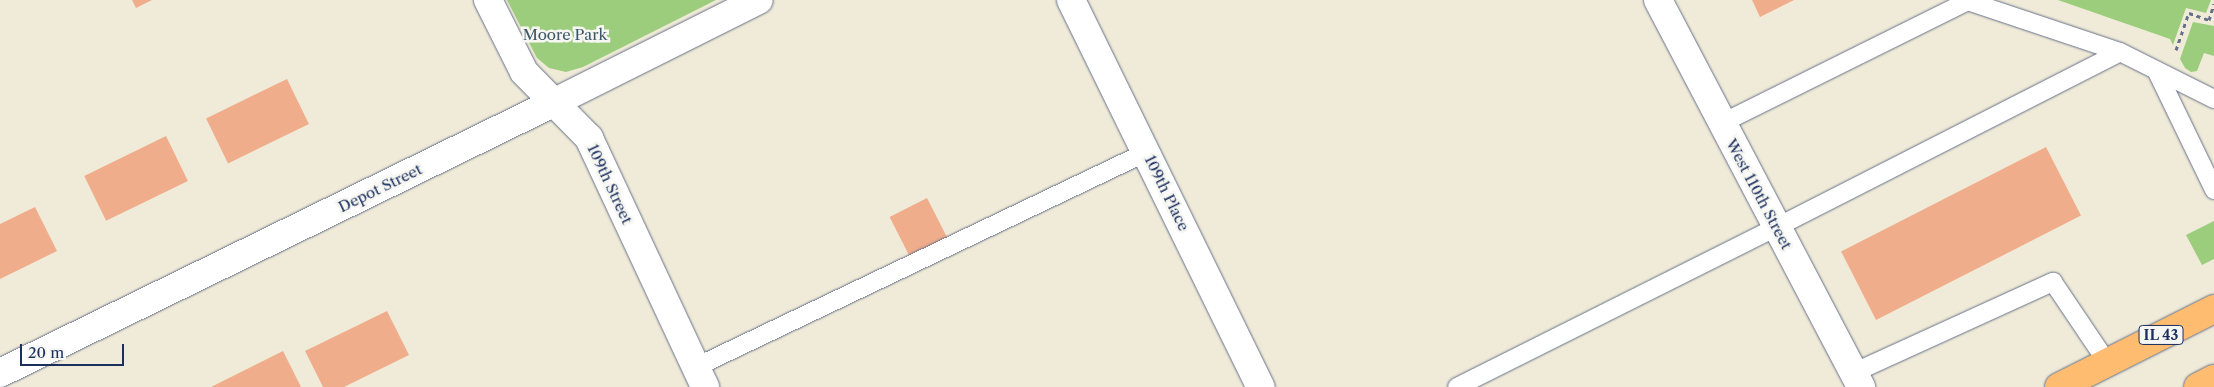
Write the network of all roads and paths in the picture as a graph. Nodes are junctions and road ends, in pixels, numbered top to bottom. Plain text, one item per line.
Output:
1 (488, 0) edge
2 (759, 0) edge
3 (1072, 0) edge
4 (1658, 0) edge
5 (2214, 4) edge
6 (2176, 51) dead end
7 (2120, 52) junction
8 (2158, 72) junction
9 (2214, 99) edge
10 (553, 104) junction
11 (1722, 123) junction
12 (1146, 152) junction
13 (2214, 190) edge
14 (1777, 227) junction
15 (2214, 308) edge
16 (2107, 362) junction
17 (0, 372) edge
18 (701, 377) edge
19 (2214, 379) edge
20 (1857, 380) edge
21 (1262, 387) edge
22 (1457, 387) edge
23 (2059, 387) edge
24 (2198, 387) edge

1 - 10 street, 109th Street
2 - 10 street, Depot Street
3 - 12 street, 109th Place
4 - 11 street, West 110th Street
5 - 6 path
7 - 8 lane
7 - 11 lane
7 - 14 lane
8 - 9 lane
8 - 13 lane
10 - 17 street, Depot Street
10 - 18 street, 109th Street
11 - 14 street, West 110th Street
12 - 18 lane
12 - 21 street, 109th Place
14 - 20 street, West 110th Street
14 - 22 lane
15 - 16 main road, IL 43
16 - 20 lane
16 - 23 main road, IL 43
19 - 24 main road

